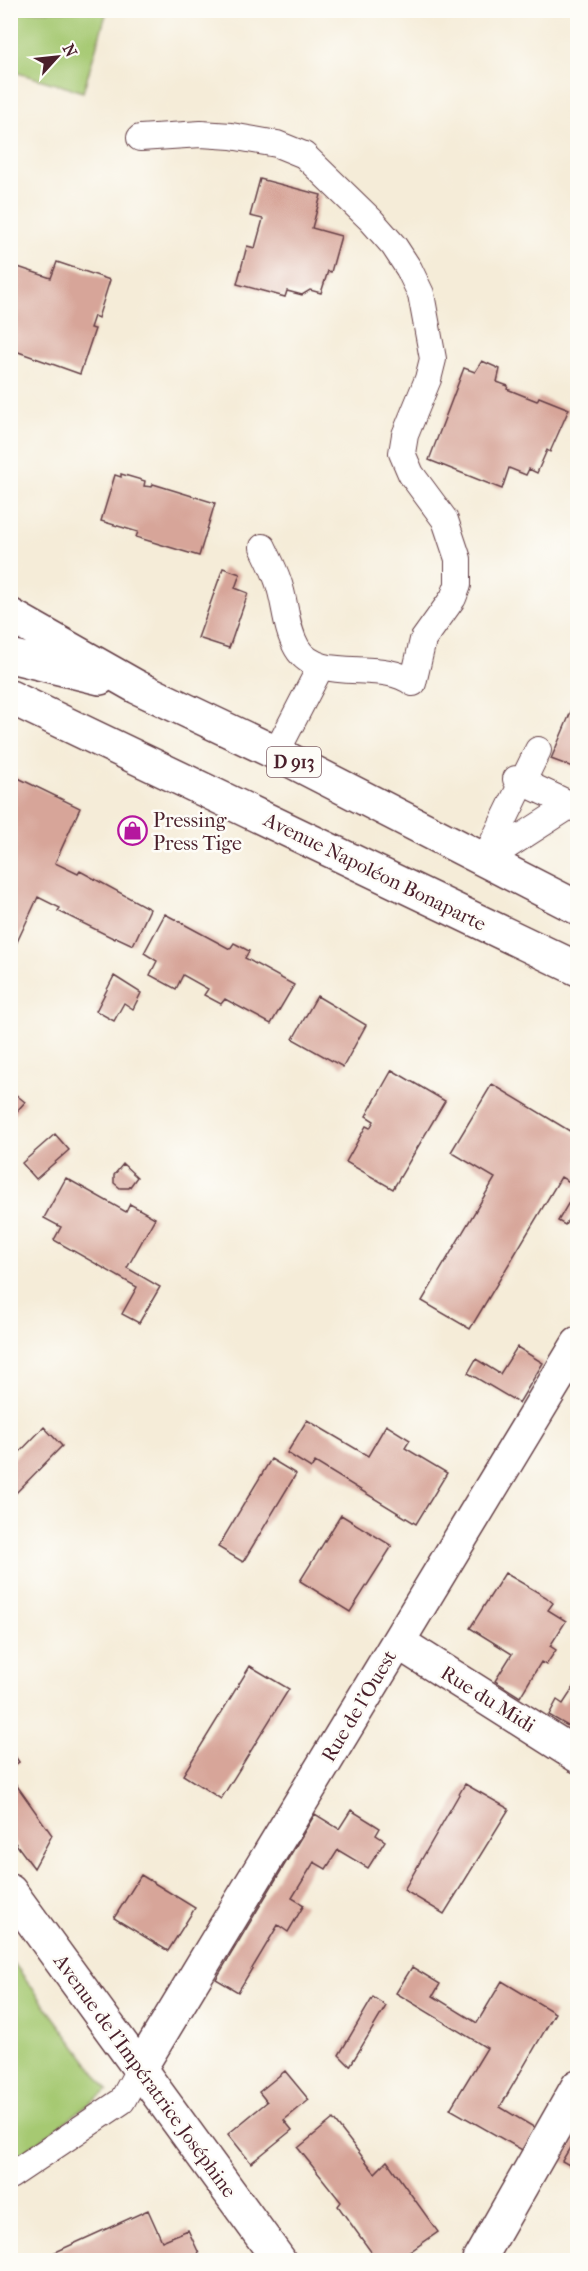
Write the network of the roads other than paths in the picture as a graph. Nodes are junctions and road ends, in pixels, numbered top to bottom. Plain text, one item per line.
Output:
1 (140, 138) dead end
2 (263, 547) dead end
3 (10, 615) edge
4 (10, 656) edge
5 (321, 666) junction
6 (137, 687) junction
7 (10, 697) edge
8 (538, 750) dead end
9 (276, 753) junction
10 (519, 780) junction
11 (574, 806) edge
12 (484, 861) junction
13 (578, 908) edge
14 (578, 969) edge
15 (578, 1344) edge
16 (398, 1642) junction
17 (578, 1756) edge
18 (10, 1891) edge
19 (140, 2068) junction
20 (578, 2086) edge
21 (10, 2176) edge
22 (279, 2260) edge
23 (479, 2260) edge

1 - 5 lane
2 - 5 lane
3 - 6 street, D 913
4 - 6 street
5 - 9 lane
6 - 9 street, D 913
7 - 14 street, Avenue Napoléon Bonaparte
8 - 10 lane
9 - 12 street, D 913
10 - 11 lane
10 - 12 lane
11 - 12 lane
12 - 13 street, D 913
15 - 16 street, Rue de l'Ouest
16 - 17 street, Rue du Midi
16 - 19 street, Rue de l'Ouest
18 - 19 street, Avenue de l'Impératrice Joséphine
19 - 21 lane
19 - 22 street, Avenue de l'Impératrice Joséphine
20 - 23 street

